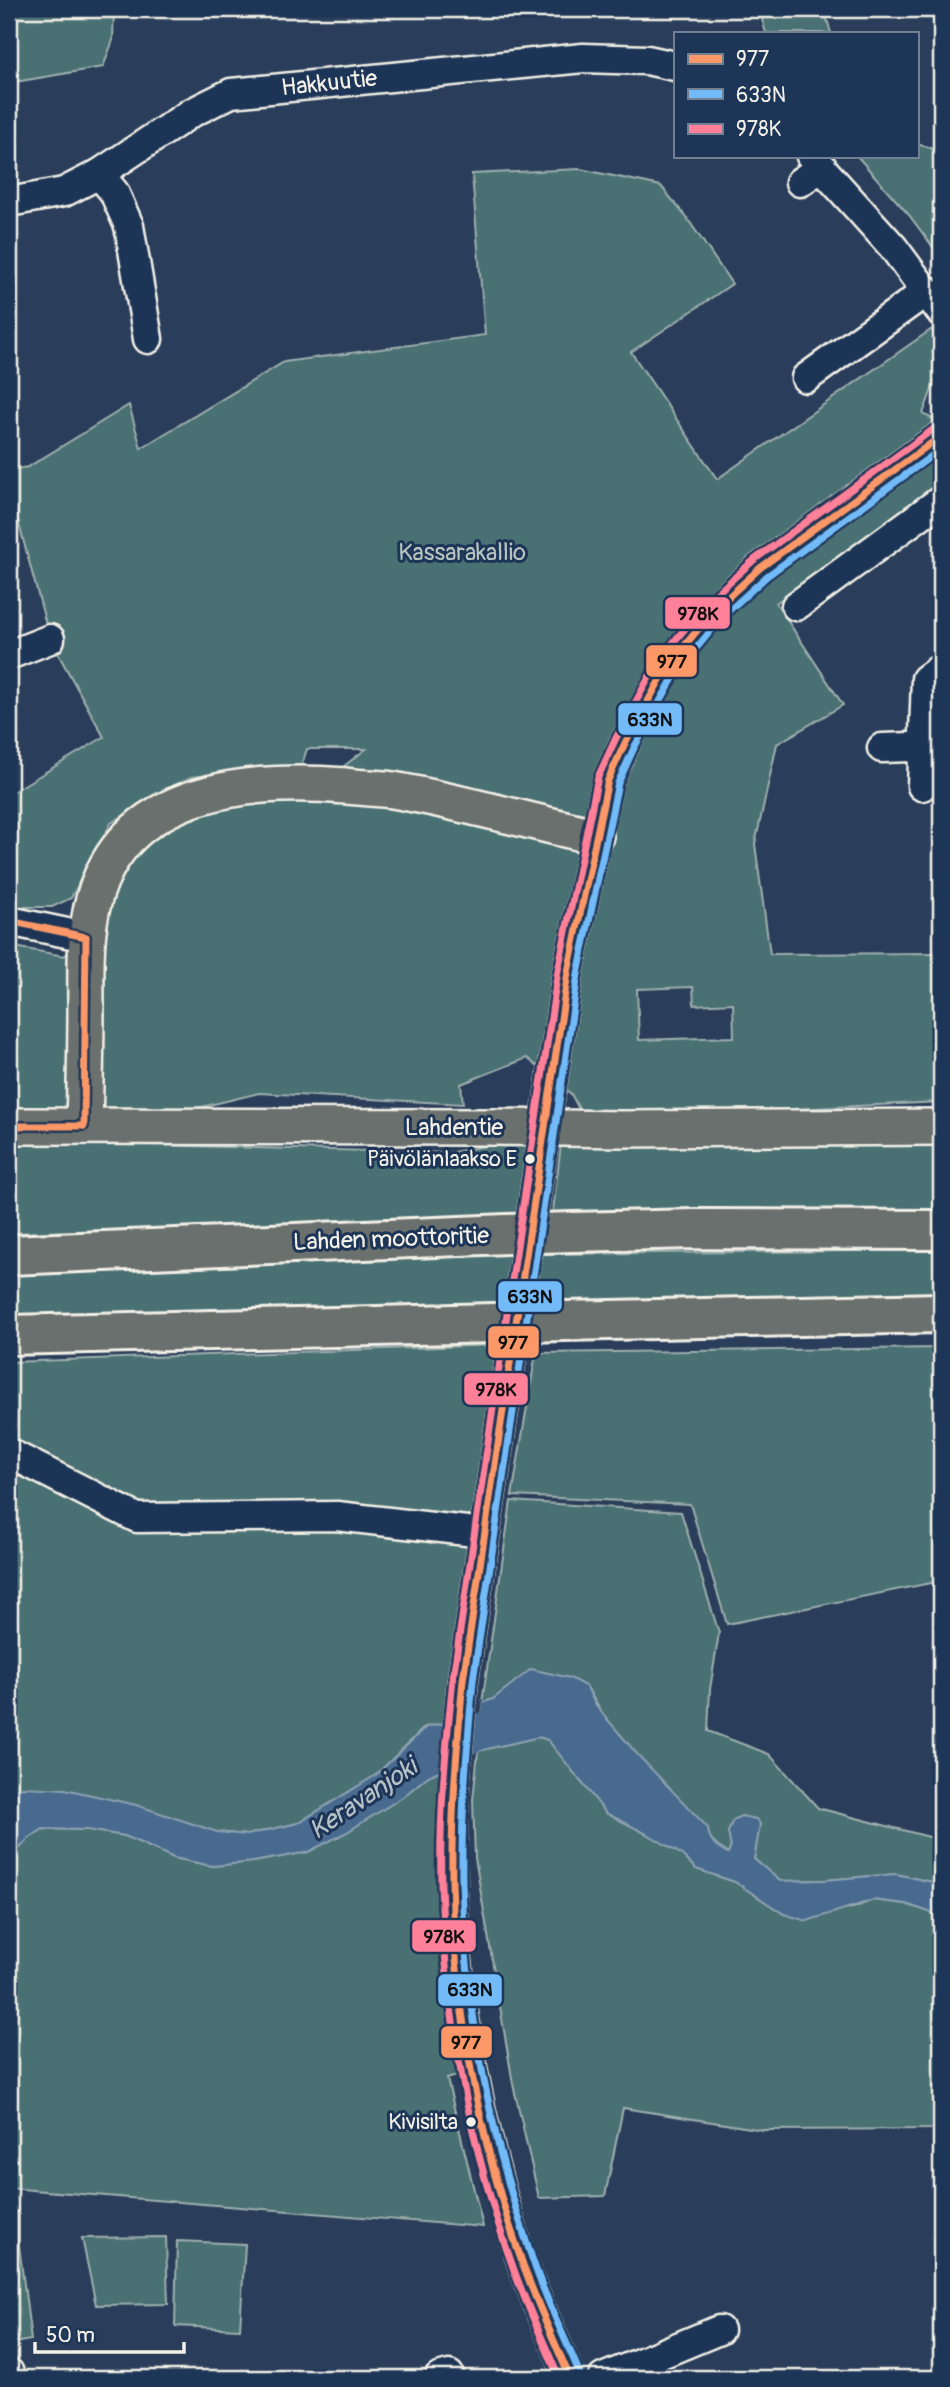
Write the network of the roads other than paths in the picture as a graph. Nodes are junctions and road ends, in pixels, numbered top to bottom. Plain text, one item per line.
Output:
1 (674, 66) edge
2 (811, 168) edge
3 (99, 174) junction
4 (9, 202) edge
5 (934, 302) edge
6 (148, 340) dead end
7 (806, 378) dead end
8 (941, 436) edge
9 (941, 500) edge
10 (796, 606) dead end
11 (50, 639) dead end
12 (9, 655) edge
13 (941, 668) edge
14 (932, 746) edge
15 (882, 748) dead end
16 (922, 786) dead end
17 (595, 836) junction
18 (9, 921) edge
19 (86, 937) junction
20 (9, 1126) edge
21 (84, 1126) junction
22 (941, 1127) edge
23 (941, 1230) edge
24 (9, 1255) edge
25 (941, 1313) edge
26 (9, 1335) edge
27 (9, 1453) edge
28 (484, 1533) junction
29 (719, 2330) dead end
30 (9, 2373) edge
31 (9, 2378) edge
32 (439, 2378) edge
33 (450, 2378) edge
34 (570, 2378) edge
35 (603, 2378) edge

1 - 3 street, Hakkuutie
2 - 5 street
3 - 4 street, Hakkuutie
3 - 6 street
5 - 7 street
8 - 17 street
9 - 10 street
11 - 12 street
13 - 14 street
14 - 15 street
14 - 16 street
17 - 19 main road
17 - 28 street
18 - 19 street
19 - 21 main road
20 - 21 main road, Lahdentie
21 - 22 main road, Lahdentie, bridge
23 - 24 highway, Lahden moottoritie, bridge
25 - 26 highway, bridge
27 - 28 street
28 - 34 street
29 - 35 street
30 - 31 street
32 - 33 street

